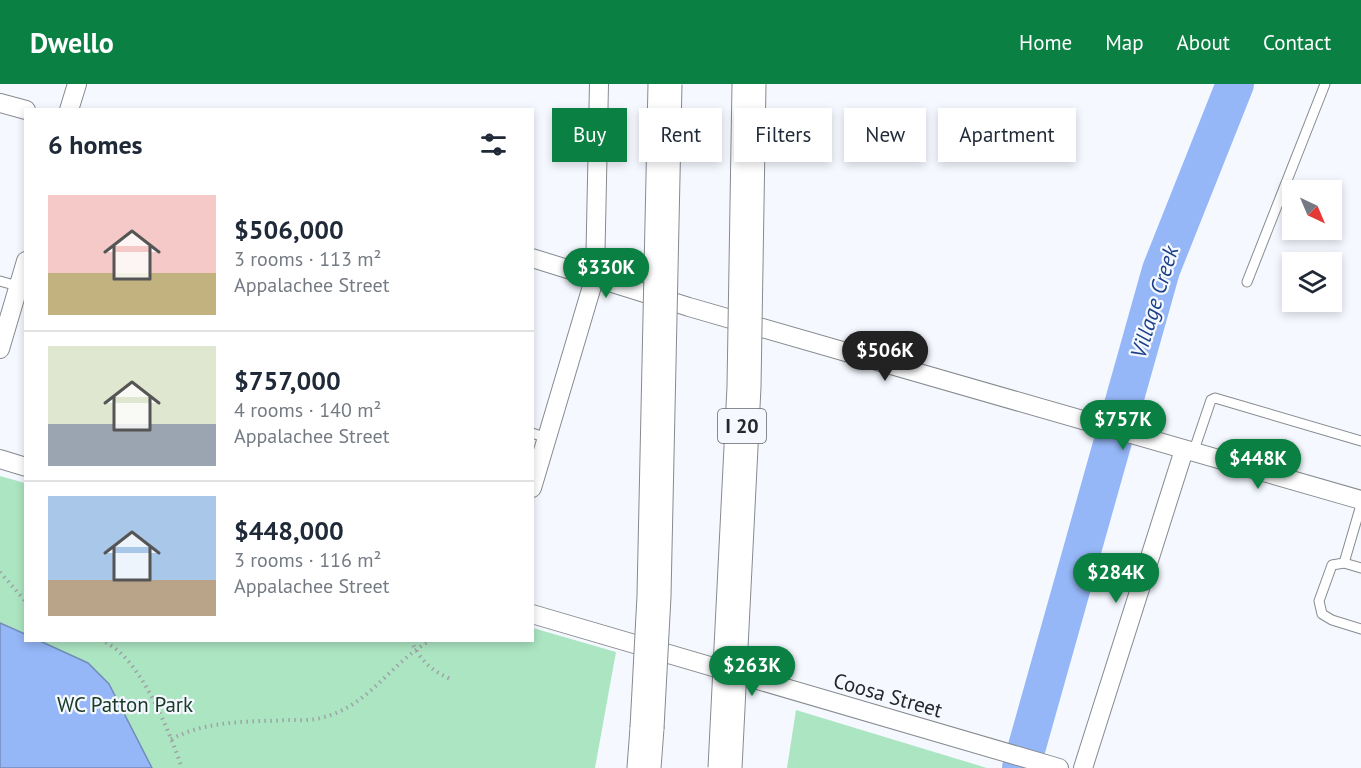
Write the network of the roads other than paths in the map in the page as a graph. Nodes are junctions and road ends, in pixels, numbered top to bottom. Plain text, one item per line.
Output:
1 (77, 84) edge
2 (599, 84) edge
3 (665, 84) edge
4 (749, 84) edge
5 (1324, 84) edge
6 (0, 103) edge
7 (70, 108) edge
8 (24, 109) edge
9 (534, 259) edge
10 (595, 276) junction
11 (0, 281) edge
12 (1247, 282) dead end
13 (22, 288) edge
14 (0, 349) edge
15 (540, 436) edge
16 (1361, 441) edge
17 (1188, 451) junction
18 (0, 459) edge
19 (24, 466) edge
20 (534, 475) edge
21 (1361, 500) edge
22 (1361, 505) edge
23 (1344, 563) junction
24 (1361, 568) edge
25 (534, 615) edge
26 (1361, 629) edge
27 (644, 768) edge
28 (725, 768) edge
29 (1059, 768) edge
30 (1083, 768) edge

1 - 7 street
2 - 10 street
3 - 27 highway, bridge
4 - 28 highway, I 20, bridge
5 - 12 lane
6 - 8 street
9 - 10 street
10 - 15 street
10 - 17 street
11 - 13 lane
13 - 14 street
15 - 20 street
16 - 17 lane
17 - 21 street
17 - 30 street
18 - 19 street
22 - 23 lane
23 - 24 lane
23 - 26 lane
25 - 29 street, Coosa Street

